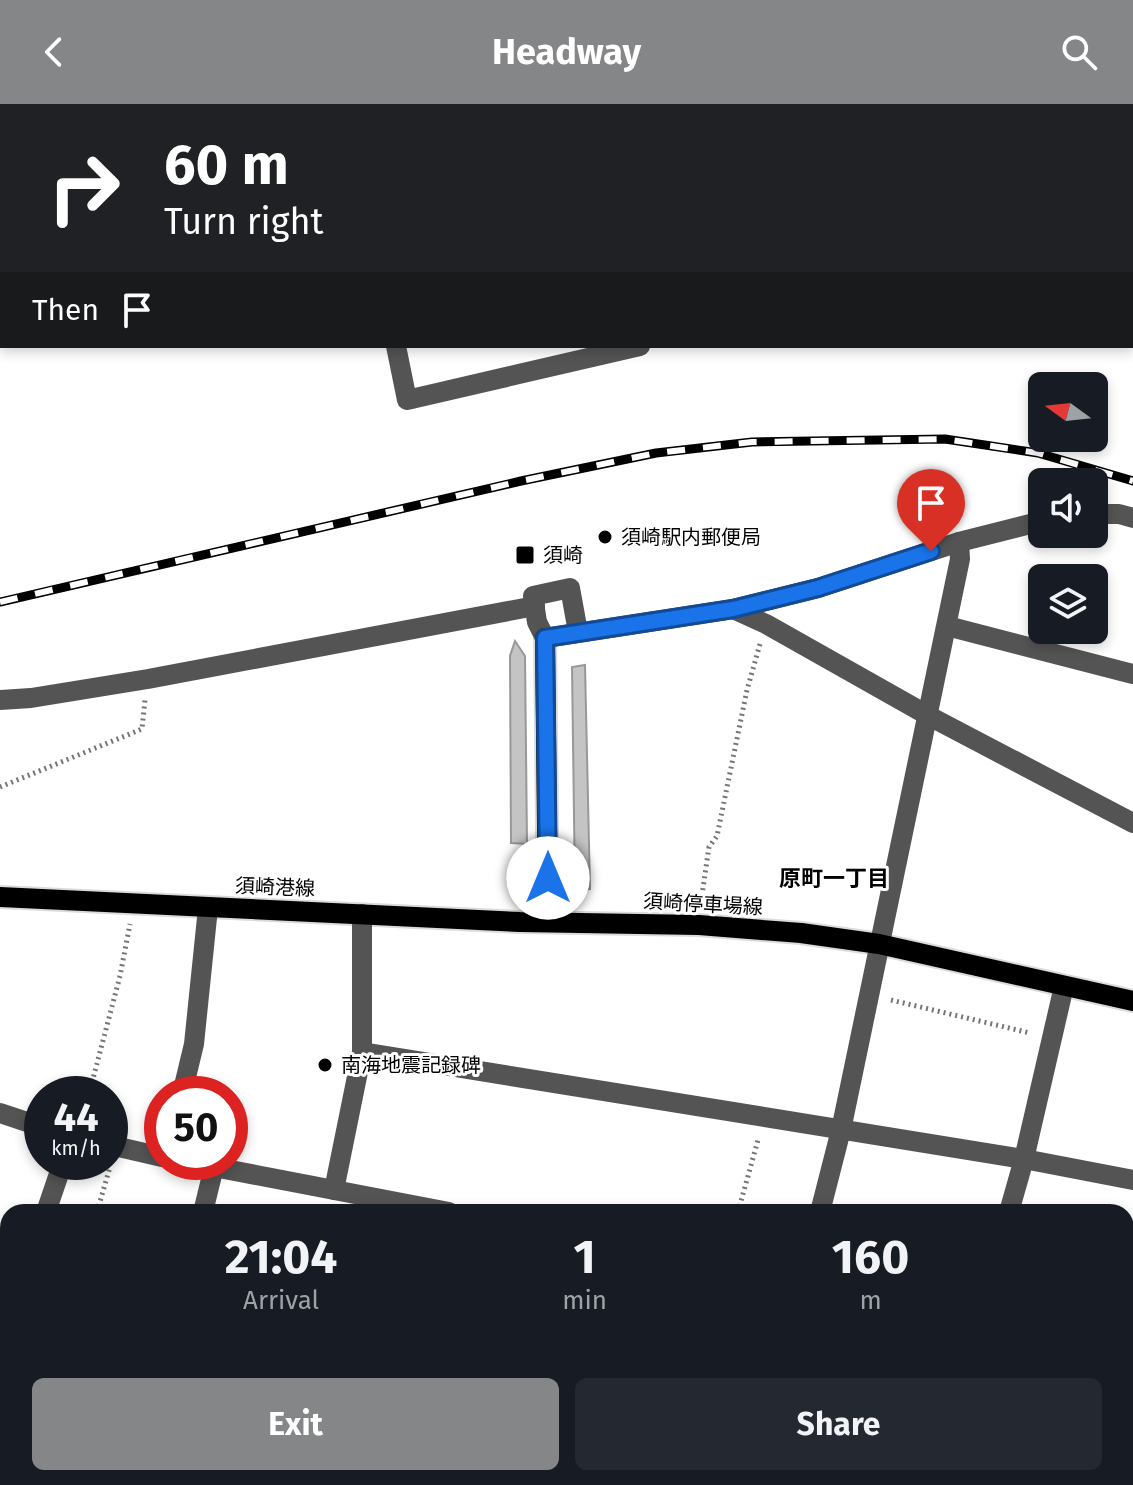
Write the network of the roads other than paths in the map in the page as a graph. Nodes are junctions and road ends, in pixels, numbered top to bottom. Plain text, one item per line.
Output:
1 (396, 348) edge
2 (631, 348) edge
3 (1108, 514) edge
4 (1133, 518) edge
5 (1028, 525) edge
6 (959, 542) junction
7 (535, 606) junction
8 (733, 609) junction
9 (947, 626) junction
10 (578, 632) junction
11 (545, 638) junction
12 (1133, 674) edge
13 (0, 700) edge
14 (929, 716) junction
15 (1133, 823) edge
16 (0, 897) edge
17 (208, 908) junction
18 (362, 914) junction
19 (548, 922) junction
20 (879, 944) junction
21 (1064, 986) junction
22 (1133, 1001) edge
23 (362, 1052) junction
24 (186, 1076) edge
25 (0, 1113) edge
26 (24, 1121) edge
27 (841, 1130) junction
28 (1024, 1159) junction
29 (248, 1174) edge
30 (57, 1180) edge
31 (211, 1180) edge
32 (1133, 1180) edge
33 (334, 1190) junction
34 (49, 1204) edge
35 (205, 1204) edge
36 (407, 1204) edge
37 (822, 1204) edge
38 (1011, 1204) edge

1 - 2 street
3 - 4 street
5 - 6 street
6 - 8 street
6 - 9 street
7 - 10 street
7 - 11 street
7 - 13 street
8 - 10 street
8 - 14 street
9 - 12 street
9 - 14 street
10 - 11 street
11 - 19 main road
14 - 15 street
14 - 20 street
16 - 17 main road, 須崎港線
17 - 18 main road, 須崎港線
17 - 24 street
18 - 19 main road, 須崎港線
18 - 23 street
19 - 20 main road, 須崎停車場線
20 - 21 main road, 須崎停車場線
20 - 27 street
21 - 22 main road, 須崎停車場線
21 - 28 street
23 - 27 street
23 - 33 street
25 - 26 street
27 - 28 street
27 - 37 street
28 - 32 street
28 - 38 street
29 - 33 street
30 - 34 street
31 - 35 street
33 - 36 street

